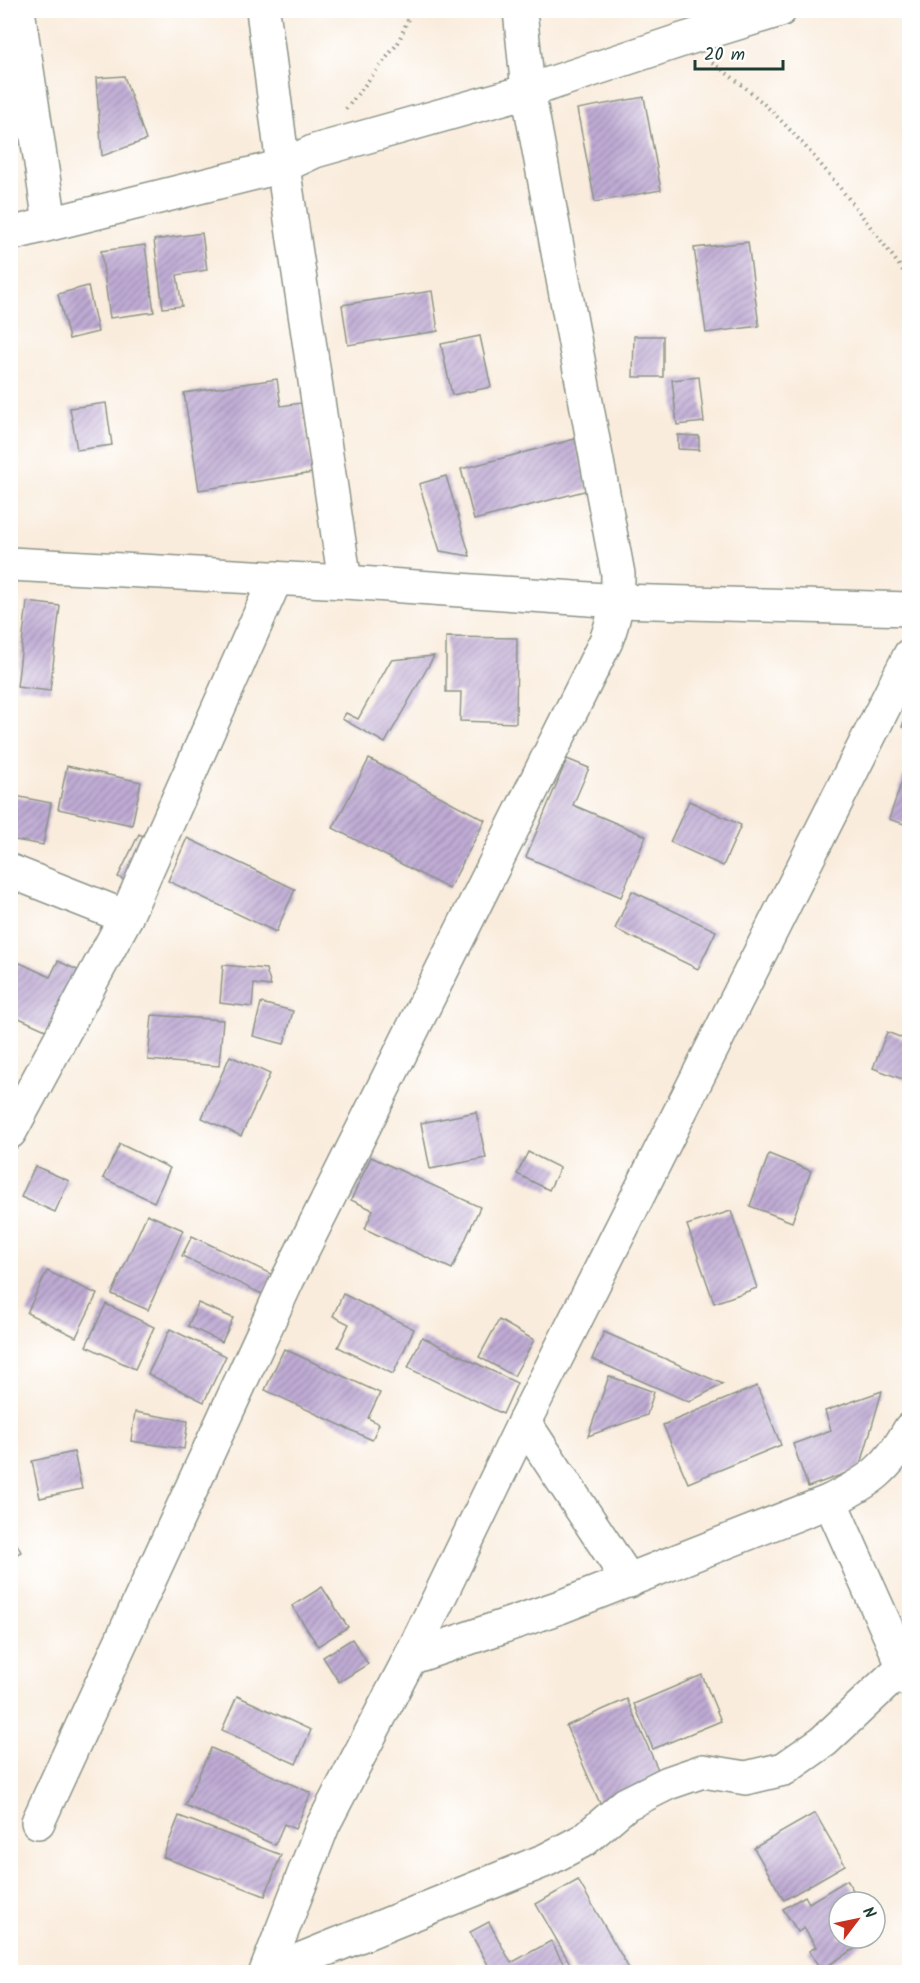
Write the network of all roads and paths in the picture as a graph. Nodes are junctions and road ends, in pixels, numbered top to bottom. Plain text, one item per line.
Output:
1 (18, 10) edge
2 (262, 10) edge
3 (412, 10) edge
4 (520, 10) edge
5 (780, 10) edge
6 (679, 41) junction
7 (528, 91) junction
8 (315, 151) junction
9 (283, 166) junction
10 (50, 223) junction
11 (10, 234) edge
12 (909, 281) edge
13 (10, 564) edge
14 (276, 578) junction
15 (345, 582) junction
16 (618, 600) junction
17 (909, 609) edge
18 (909, 654) edge
19 (10, 871) edge
20 (126, 917) junction
21 (13, 1123) edge
22 (524, 1422) junction
23 (909, 1429) edge
24 (830, 1501) junction
25 (629, 1581) junction
26 (410, 1658) junction
27 (906, 1674) edge
28 (38, 1822) dead end
29 (268, 1972) edge

1 - 10 street
2 - 9 street
3 - 8 path
4 - 7 street
5 - 6 street
6 - 7 street
6 - 12 path
7 - 8 street
7 - 16 street
8 - 9 street
9 - 10 street
9 - 15 street
10 - 11 street
13 - 14 street
14 - 15 street
14 - 20 street
15 - 16 street
16 - 17 street
16 - 28 street
18 - 22 street
19 - 20 street
20 - 21 street
22 - 25 street
22 - 26 street
23 - 24 street
24 - 25 street
24 - 27 street
25 - 26 street
26 - 29 street
27 - 29 street

